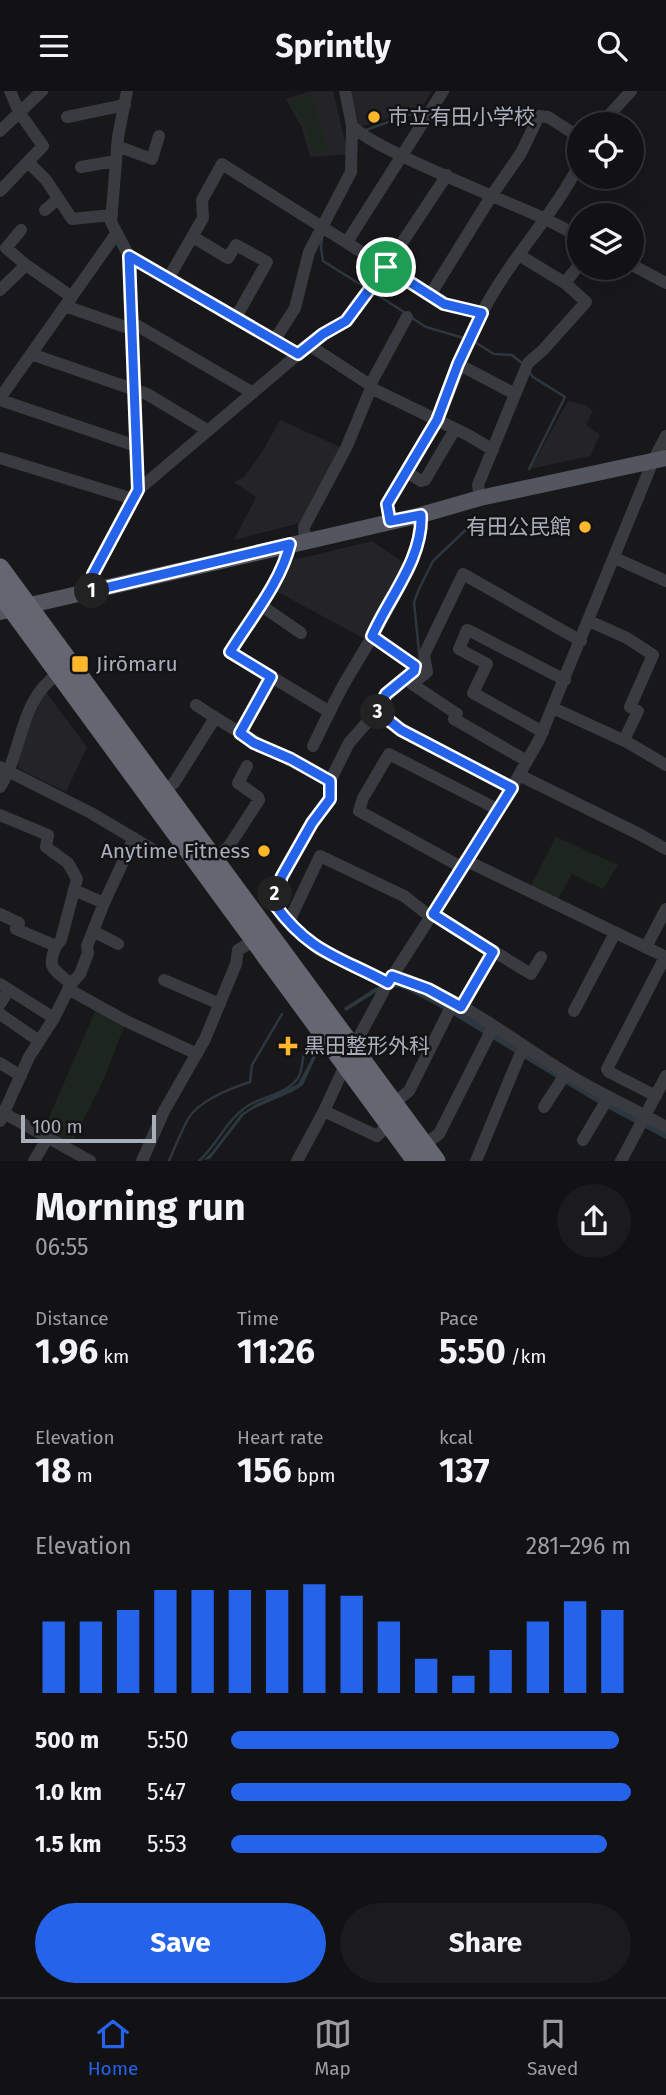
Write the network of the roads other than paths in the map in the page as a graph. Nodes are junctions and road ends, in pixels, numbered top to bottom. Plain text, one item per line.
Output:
1 (10, 91) edge
2 (42, 91) edge
3 (127, 91) edge
4 (345, 91) edge
5 (443, 91) edge
6 (631, 91) edge
7 (125, 105) junction
8 (19, 112) junction
9 (612, 112) edge
10 (67, 117) dead end
11 (567, 129) edge
12 (357, 130) junction
13 (0, 131) edge
14 (159, 136) dead end
15 (117, 146) junction
16 (402, 155) junction
17 (115, 161) junction
18 (28, 162) junction
19 (81, 167) dead end
20 (447, 175) junction
21 (567, 188) edge
22 (0, 191) edge
23 (492, 195) junction
24 (58, 199) junction
25 (45, 210) dead end
26 (112, 215) junction
27 (544, 218) junction
28 (325, 228) junction
29 (21, 230) dead end
30 (567, 230) edge
31 (116, 234) junction
32 (193, 237) junction
33 (347, 242) junction
34 (519, 255) junction
35 (129, 256) junction
36 (26, 265) junction
37 (386, 267) junction
38 (644, 271) edge
39 (168, 279) junction
40 (567, 280) edge
41 (565, 283) junction
42 (666, 283) edge
43 (0, 291) edge
44 (430, 295) junction
45 (69, 301) junction
46 (482, 313) junction
47 (407, 317) dead end
48 (235, 319) junction
49 (131, 325) junction
50 (274, 341) junction
51 (309, 345) junction
52 (31, 354) junction
53 (298, 354) junction
54 (458, 364) junction
55 (371, 387) junction
56 (133, 388) junction
57 (253, 393) junction
58 (515, 394) junction
59 (0, 399) edge
60 (437, 420) junction
61 (455, 429) junction
62 (207, 431) junction
63 (666, 436) edge
64 (136, 446) junction
65 (493, 450) junction
66 (0, 458) edge
67 (659, 460) edge
68 (407, 472) junction
69 (136, 494) junction
70 (480, 498) junction
71 (421, 515) junction
72 (390, 521) junction
73 (298, 542) junction
74 (615, 558) junction
75 (0, 568) edge
76 (666, 581) edge
77 (88, 592) junction
78 (0, 593) edge
79 (259, 604) junction
80 (0, 612) edge
81 (589, 621) junction
82 (301, 633) dead end
83 (372, 636) junction
84 (581, 641) junction
85 (58, 674) dead end
86 (271, 677) junction
87 (565, 680) junction
88 (195, 705) dead end
89 (553, 708) junction
90 (330, 712) junction
91 (381, 714) junction
92 (215, 718) junction
93 (543, 732) junction
94 (240, 733) junction
95 (624, 740) junction
96 (313, 746) dead end
97 (527, 761) junction
98 (666, 763) edge
99 (247, 767) dead end
100 (5, 769) edge
101 (519, 775) junction
102 (330, 781) junction
103 (0, 787) edge
104 (512, 788) junction
105 (165, 790) dead end
106 (499, 810) junction
107 (0, 815) edge
108 (134, 838) junction
109 (183, 844) dead end
110 (666, 849) edge
111 (215, 858) dead end
112 (465, 865) junction
113 (74, 890) junction
114 (104, 903) junction
115 (666, 909) edge
116 (279, 911) junction
117 (0, 914) edge
118 (432, 915) junction
119 (259, 917) dead end
120 (289, 921) junction
121 (93, 931) junction
122 (615, 933) junction
123 (253, 941) dead end
124 (118, 944) dead end
125 (56, 946) junction
126 (646, 947) junction
127 (493, 952) junction
128 (541, 957) dead end
129 (666, 957) edge
130 (164, 980) dead end
131 (390, 980) junction
132 (70, 986) junction
133 (4, 987) edge
134 (0, 1004) edge
135 (220, 1004) junction
136 (453, 1008) junction
137 (574, 1011) dead end
138 (0, 1014) edge
139 (54, 1018) junction
140 (494, 1027) junction
141 (39, 1041) junction
142 (525, 1048) junction
143 (197, 1054) junction
144 (0, 1063) edge
145 (566, 1073) junction
146 (21, 1076) junction
147 (666, 1076) edge
148 (656, 1096) junction
149 (608, 1098) junction
150 (395, 1102) dead end
151 (544, 1107) dead end
152 (324, 1111) junction
153 (2, 1115) edge
154 (646, 1116) junction
155 (388, 1125) dead end
156 (666, 1126) edge
157 (48, 1137) junction
158 (583, 1140) dead end
159 (426, 1155) edge
160 (83, 1159) edge
161 (34, 1160) edge
162 (142, 1160) edge
163 (297, 1160) edge
164 (476, 1160) edge
165 (621, 1160) edge

1 - 8 street
2 - 8 street
3 - 7 street
4 - 12 street
5 - 16 street
6 - 9 street
7 - 10 street
7 - 15 street
8 - 13 street
8 - 18 street
11 - 23 street
12 - 16 street
12 - 28 street
14 - 15 street
15 - 17 street
16 - 20 street
16 - 33 street
17 - 19 street
17 - 26 street
18 - 22 street
18 - 24 street
20 - 23 street
20 - 37 street
21 - 27 street
23 - 27 street
23 - 44 street
24 - 25 street
24 - 26 street
26 - 31 street
27 - 30 street
27 - 34 street
28 - 32 street
28 - 33 street
28 - 50 street
29 - 36 street
31 - 35 street
31 - 45 street
32 - 39 street
32 - 48 street
33 - 37 street
34 - 41 street
34 - 46 street
35 - 39 street
35 - 49 street
36 - 43 street
36 - 45 street
37 - 44 street
37 - 51 street
38 - 42 street
39 - 48 street
40 - 41 street
41 - 58 street
44 - 46 street
45 - 49 street
45 - 52 street
46 - 54 street
47 - 55 street
48 - 50 street
49 - 56 street
49 - 57 street
50 - 53 street
51 - 53 street
51 - 55 street
52 - 56 street
52 - 59 street
53 - 57 street
54 - 58 street
54 - 60 street
55 - 60 street
55 - 73 street
56 - 62 street
56 - 64 street
57 - 62 street
58 - 65 street
59 - 64 street
60 - 61 street
60 - 68 street
61 - 65 street
61 - 68 street
62 - 69 street
63 - 67 street
64 - 69 street
65 - 70 street
66 - 69 street
67 - 70 main road
67 - 74 street
68 - 72 street
69 - 77 street
70 - 71 main road
71 - 72 main road
71 - 83 street
72 - 73 main road
73 - 77 main road
73 - 79 street
74 - 76 street
74 - 81 street
75 - 159 highway, bridge
77 - 80 main road
78 - 159 highway, bridge
79 - 82 street
79 - 86 street
81 - 84 street
81 - 95 street
83 - 90 street
83 - 91 street
84 - 87 street
84 - 97 street
85 - 100 street
86 - 90 street
86 - 94 street
87 - 89 street
87 - 93 street
88 - 92 street
89 - 93 street
89 - 95 street
90 - 96 street
91 - 102 street
91 - 104 street
92 - 94 street
92 - 105 street
93 - 97 street
94 - 102 street
95 - 98 street
97 - 101 street
99 - 111 street
100 - 103 street
100 - 108 street
101 - 104 street
101 - 110 street
102 - 116 street
104 - 106 street
106 - 112 street
106 - 112 street
107 - 113 street
108 - 109 street
108 - 114 street
112 - 118 street
112 - 122 street
113 - 114 street
113 - 125 street
114 - 121 street
115 - 126 street
116 - 119 street
116 - 120 street
117 - 125 street
118 - 120 street
118 - 127 street
118 - 131 street
120 - 131 street
121 - 124 street
121 - 132 street
122 - 126 street
122 - 137 street
123 - 135 street
125 - 132 street
126 - 129 street
127 - 128 street
127 - 136 street
129 - 148 street
130 - 135 street
131 - 136 street
131 - 152 street
132 - 139 street
132 - 143 street
133 - 134 street
133 - 139 street
135 - 143 street
136 - 140 street
136 - 150 street
138 - 141 street
139 - 141 street
140 - 142 street
140 - 159 street
141 - 146 street
142 - 145 street
142 - 164 street
143 - 162 street
144 - 146 street
145 - 149 street
145 - 151 street
146 - 153 street
147 - 148 street
148 - 154 street
149 - 154 street
149 - 158 street
152 - 155 street
152 - 163 street
153 - 157 street
154 - 156 street
154 - 165 street
157 - 160 street
157 - 161 street

